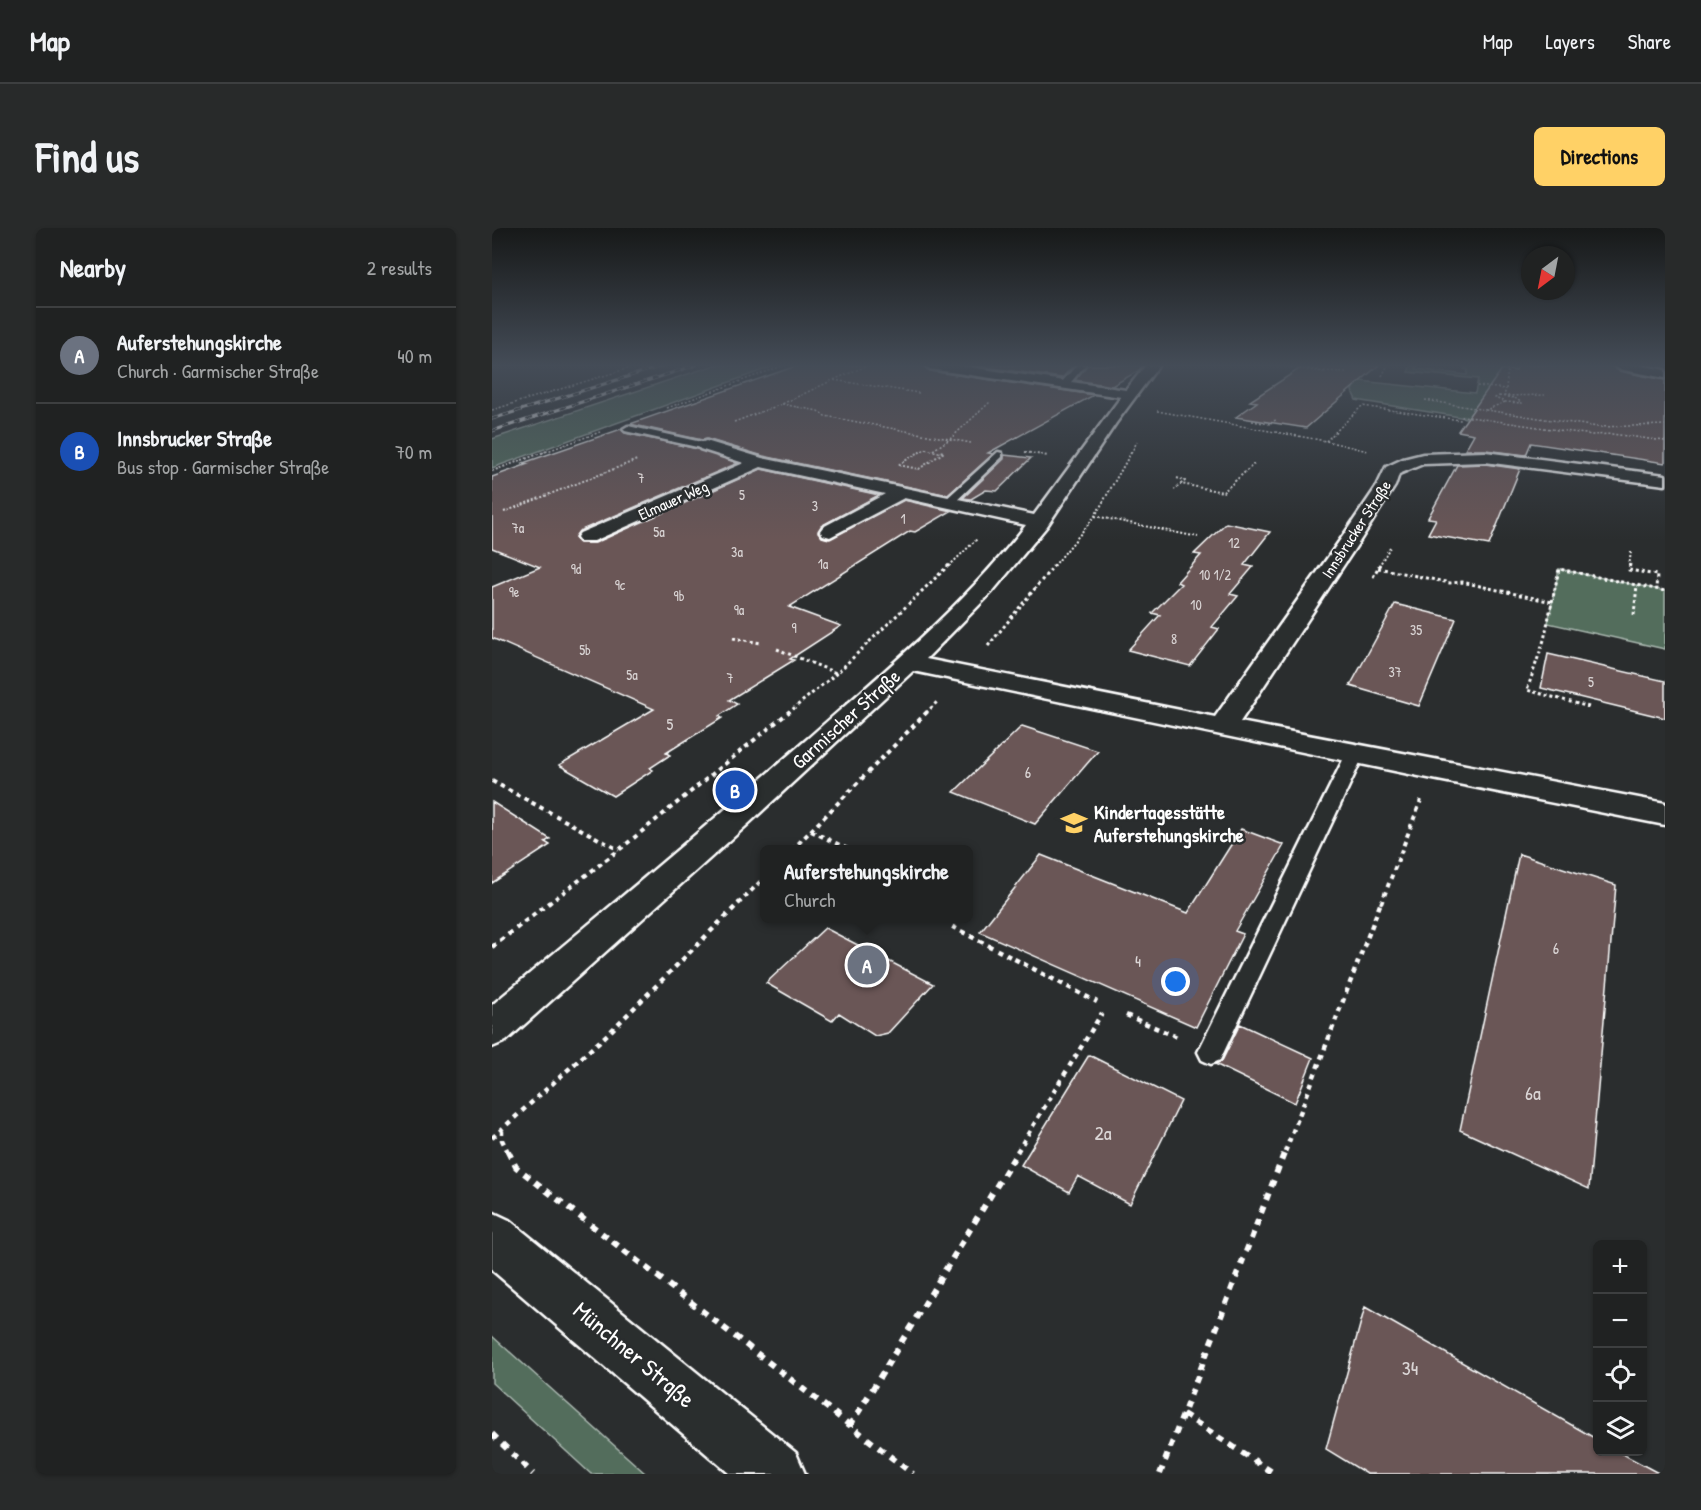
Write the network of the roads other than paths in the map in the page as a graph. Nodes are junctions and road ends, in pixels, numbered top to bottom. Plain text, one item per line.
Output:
1 (1108, 423) edge
2 (628, 429) dead end
3 (706, 446) joint
4 (998, 455) dead end
5 (759, 462) junction
6 (1665, 480) edge
7 (902, 492) junction
8 (949, 502) junction
9 (1040, 522) junction
10 (830, 531) dead end
11 (587, 537) dead end
12 (909, 663) junction
13 (1223, 726) junction
14 (1355, 754) junction
15 (1665, 814) edge
16 (492, 1029) edge
17 (1211, 1052) road end
18 (492, 1237) edge
19 (775, 1474) edge

1 - 9 street, Garmischer Straße
2 - 3 lane
3 - 5 street
4 - 8 lane
5 - 7 street
5 - 11 street, Elmauer Weg
6 - 13 street, Innsbrucker Straße
7 - 8 street
7 - 10 street
8 - 9 street
9 - 12 street, Garmischer Straße
12 - 13 street
12 - 16 street, Garmischer Straße
13 - 14 street
14 - 15 street
14 - 17 lane
18 - 19 street, Münchner Straße

